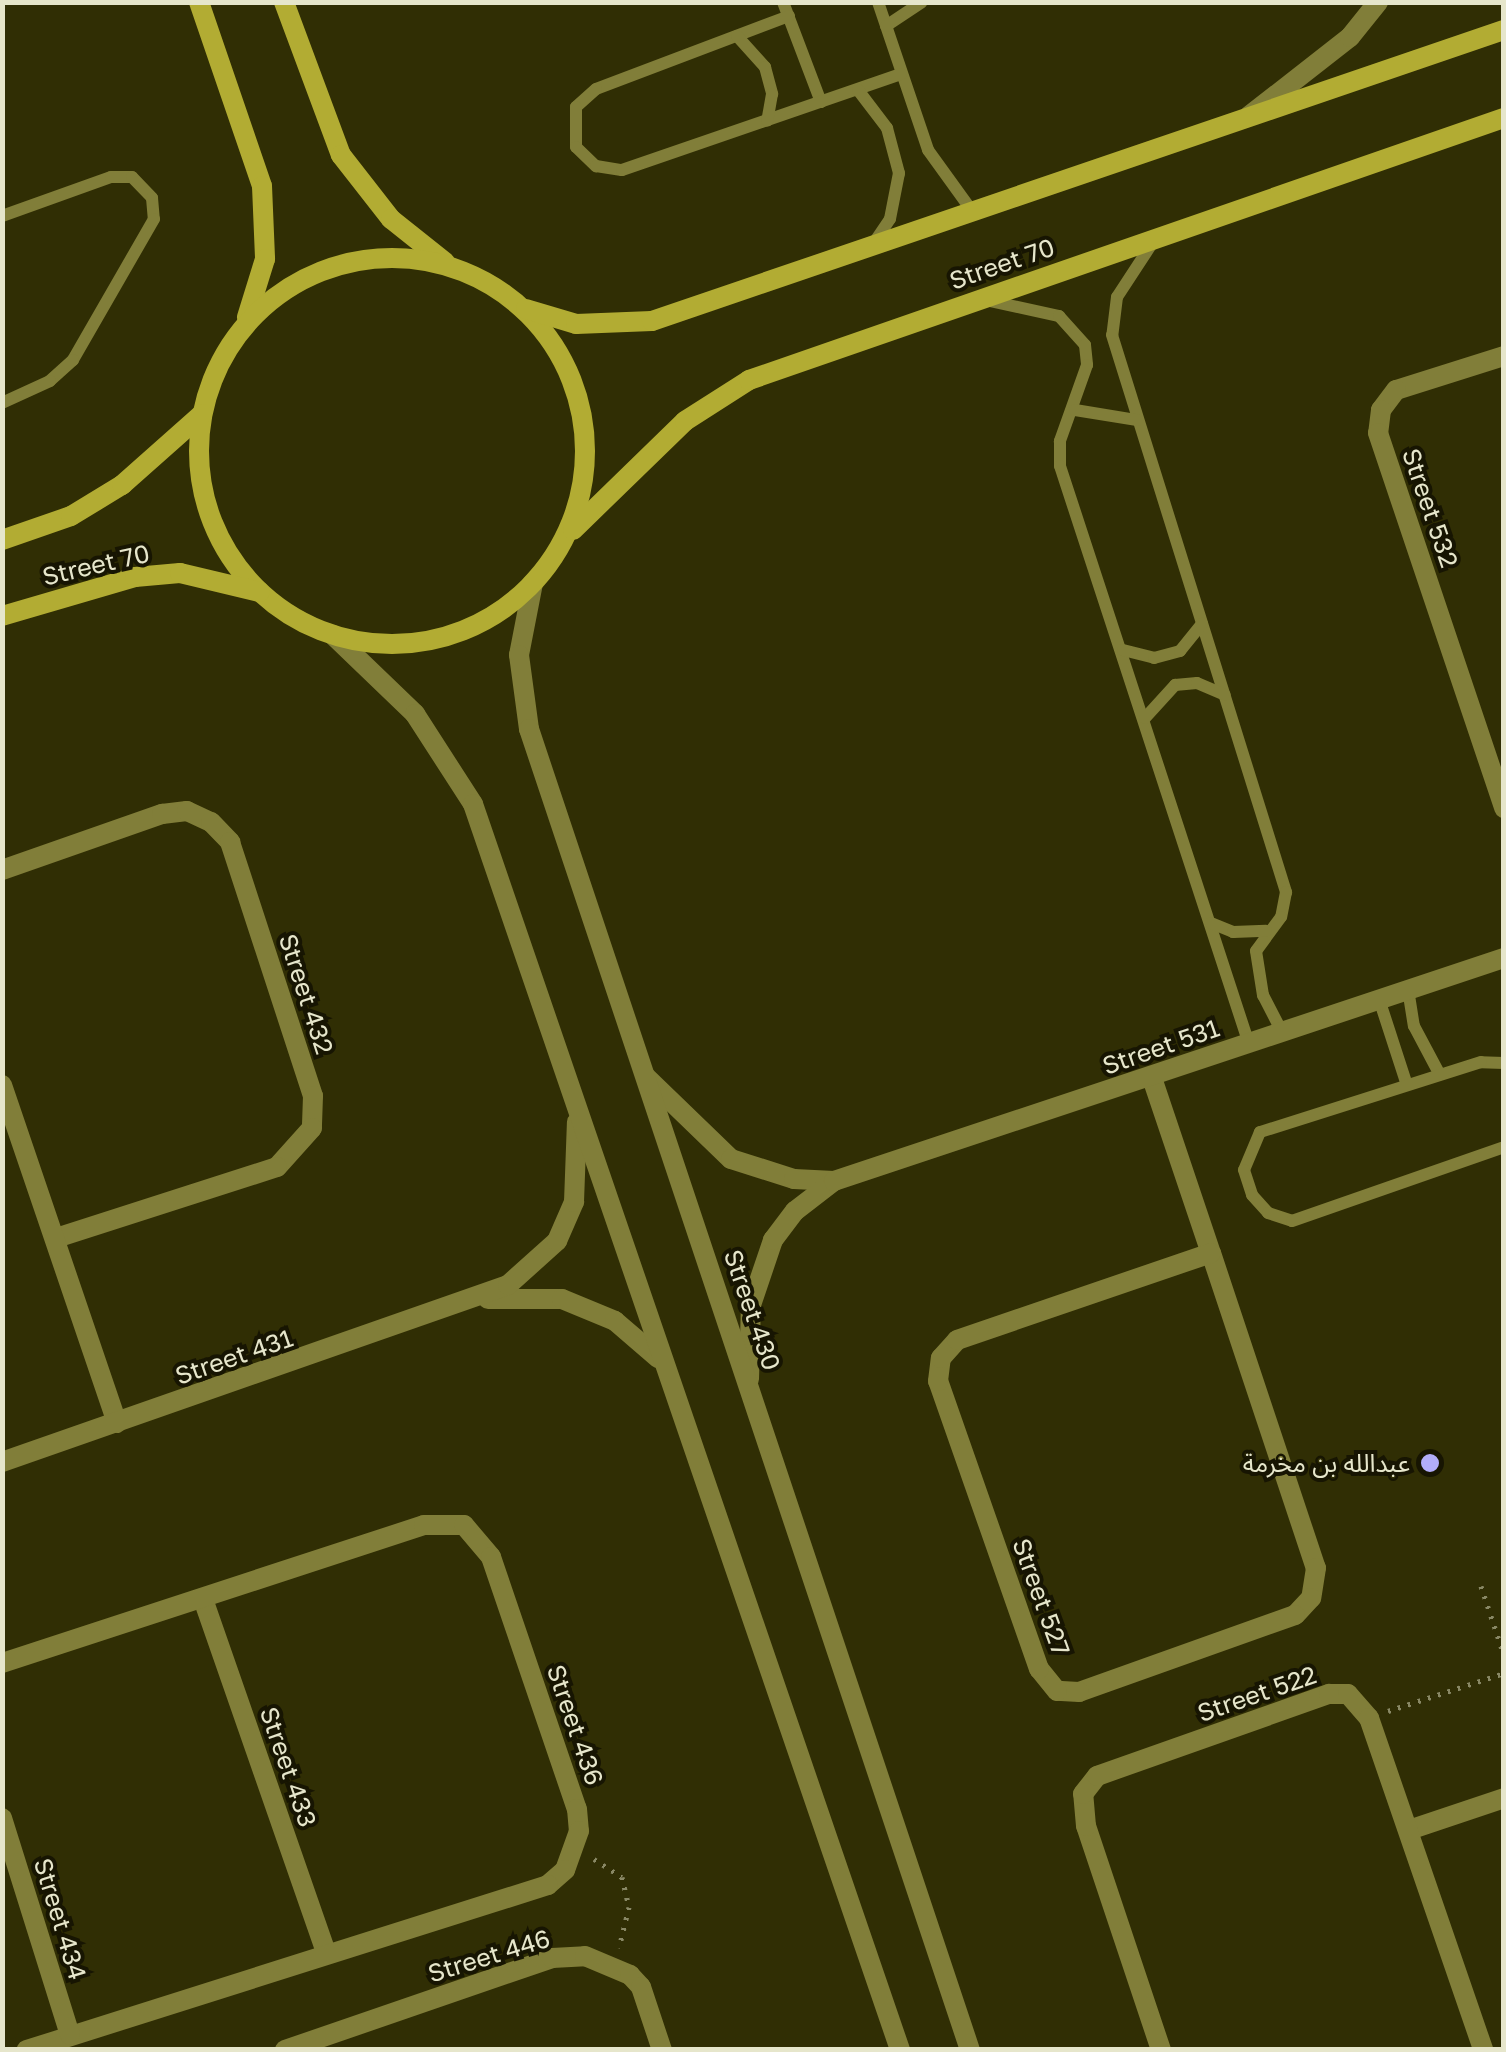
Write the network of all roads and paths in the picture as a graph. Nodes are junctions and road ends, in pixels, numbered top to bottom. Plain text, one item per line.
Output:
1 (199, 2) edge
2 (284, 2) edge
3 (878, 2) edge
4 (922, 2) edge
5 (1378, 2) edge
6 (786, 9) edge
7 (886, 26) junction
8 (1504, 30) edge
9 (737, 36) junction
10 (901, 74) junction
11 (858, 90) junction
12 (821, 102) junction
13 (1248, 116) junction
14 (1504, 118) edge
15 (767, 121) junction
16 (972, 211) junction
17 (2, 216) edge
18 (1155, 238) junction
19 (871, 246) junction
20 (455, 268) junction
21 (978, 298) junction
22 (523, 308) junction
23 (242, 328) junction
24 (1504, 356) edge
25 (2, 403) edge
26 (1075, 410) junction
27 (202, 414) junction
28 (1138, 420) junction
29 (564, 538) junction
30 (3, 539) edge
31 (533, 583) junction
32 (260, 592) junction
33 (2, 616) edge
34 (1202, 624) junction
35 (333, 635) junction
36 (1123, 650) junction
37 (1225, 695) junction
38 (1145, 718) junction
39 (1495, 749) edge
40 (1504, 808) edge
41 (2, 870) edge
42 (1212, 923) junction
43 (1266, 931) junction
44 (1504, 958) edge
45 (1408, 990) junction
46 (1380, 999) junction
47 (1282, 1032) junction
48 (1249, 1044) junction
49 (1504, 1063) edge
50 (1440, 1075) junction
51 (646, 1077) junction
52 (1152, 1078) junction
53 (2, 1085) edge
54 (1406, 1085) junction
55 (577, 1122) junction
56 (1504, 1147) edge
57 (834, 1181) junction
58 (56, 1238) junction
59 (1211, 1252) junction
60 (481, 1299) junction
61 (658, 1358) junction
62 (749, 1379) junction
63 (117, 1424) junction
64 (2, 1462) edge
65 (1480, 1586) dead end
66 (203, 1599) junction
67 (1504, 1655) edge
68 (2, 1663) edge
69 (1504, 1672) edge
70 (1369, 1718) junction
71 (1504, 1798) edge
72 (2, 1818) edge
73 (1410, 1830) junction
74 (574, 1854) junction
75 (326, 1952) junction
76 (611, 1964) junction
77 (70, 2035) junction
78 (347, 2040) edge
79 (26, 2050) edge
80 (285, 2050) edge
81 (662, 2050) edge
82 (900, 2050) edge
83 (970, 2050) edge
84 (1161, 2050) edge
85 (1483, 2050) edge

1 - 23 main road
2 - 20 main road
3 - 7 lane
4 - 7 lane
5 - 13 street
6 - 9 lane
6 - 12 lane
7 - 10 lane
8 - 13 main road
9 - 15 lane
9 - 15 lane
10 - 11 lane
10 - 16 lane
11 - 12 lane
11 - 19 lane
12 - 15 lane
13 - 16 main road
14 - 18 main road, Street 70
16 - 19 main road
17 - 25 lane
18 - 21 main road, Street 70
18 - 28 lane
19 - 22 main road
20 - 22 main road
20 - 23 main road
21 - 26 lane
21 - 29 main road, Street 70
22 - 29 main road
23 - 27 main road
24 - 39 street, Street 532
26 - 28 lane
26 - 36 lane
27 - 30 main road, Street 70
27 - 32 main road
28 - 34 lane
29 - 31 main road
31 - 35 main road
31 - 51 street, Street 430
32 - 33 main road, Street 70
32 - 35 main road
34 - 36 lane
34 - 37 lane
35 - 55 street
36 - 38 lane
37 - 38 lane
37 - 43 lane
38 - 42 lane
39 - 40 street, Street 532
41 - 58 street, Street 432
42 - 43 lane
42 - 48 lane
43 - 47 lane
44 - 45 street, Street 531
45 - 46 street, Street 531
45 - 50 lane
46 - 47 street, Street 531
46 - 54 lane
47 - 48 street, Street 531
48 - 52 street, Street 531
49 - 50 lane
50 - 54 lane
51 - 57 street, Street 531
51 - 62 street, Street 430
52 - 57 street, Street 531
52 - 59 street, Street 527
53 - 58 street
54 - 56 lane
55 - 60 street, Street 431
55 - 61 street
57 - 62 street, Street 531
58 - 63 street
59 - 59 street, Street 527
60 - 61 street, Street 431
60 - 63 street, Street 431
61 - 82 street
62 - 83 street, Street 430
63 - 64 street, Street 431
65 - 67 path
66 - 68 street, Street 436
66 - 74 street, Street 436
66 - 75 street, Street 433
69 - 70 path
70 - 73 street
70 - 84 street, Street 522
71 - 73 street
72 - 77 street, Street 434
73 - 85 street
74 - 75 street
74 - 76 path
75 - 77 street
76 - 78 street, Street 446
76 - 81 street
77 - 79 street
78 - 80 street, Street 446

